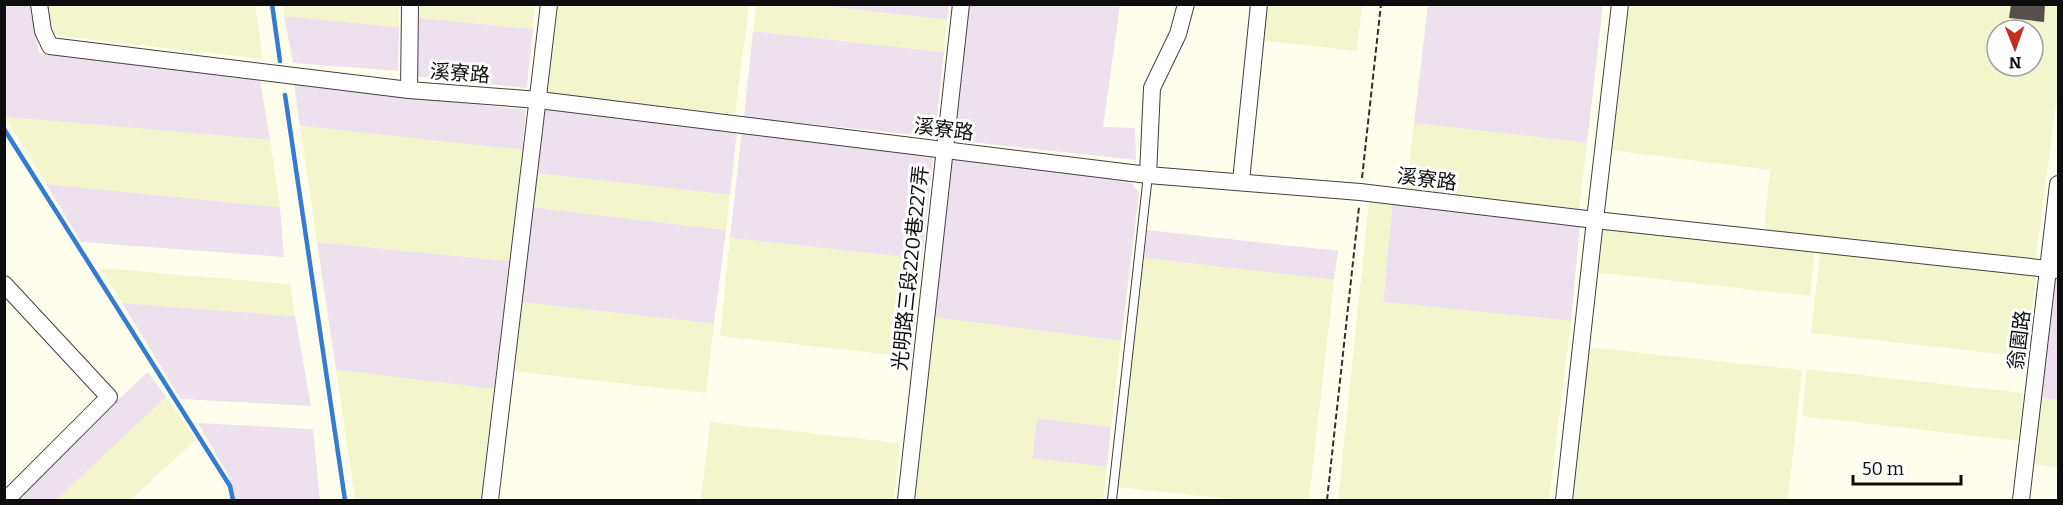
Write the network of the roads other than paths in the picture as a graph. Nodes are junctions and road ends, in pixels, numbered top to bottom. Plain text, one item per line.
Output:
1 (39, 4) edge
2 (410, 4) edge
3 (549, 4) edge
4 (961, 4) edge
5 (1186, 4) edge
6 (1259, 4) edge
7 (1620, 4) edge
8 (409, 90) junction
9 (538, 100) junction
10 (944, 150) junction
11 (1148, 175) junction
12 (1241, 181) junction
13 (2058, 184) edge
14 (1595, 220) junction
15 (2054, 269) edge
16 (4, 284) edge
17 (6, 501) edge
18 (490, 501) edge
19 (906, 501) edge
20 (1112, 501) edge
21 (1564, 501) edge
22 (2021, 501) edge

1 - 8 street, 溪寮路
2 - 8 street
3 - 9 street
4 - 10 street, 光明路三段220巷227弄
5 - 11 street
6 - 12 street
7 - 14 street
8 - 9 street, 溪寮路
9 - 10 street, 溪寮路
9 - 18 street
10 - 11 street, 溪寮路
10 - 19 street, 光明路三段220巷227弄
11 - 12 street, 溪寮路
11 - 20 lane
12 - 14 street, 溪寮路
13 - 15 street, 翁園路
14 - 15 street, 溪寮路
14 - 21 street
15 - 22 street, 翁園路
16 - 17 street

